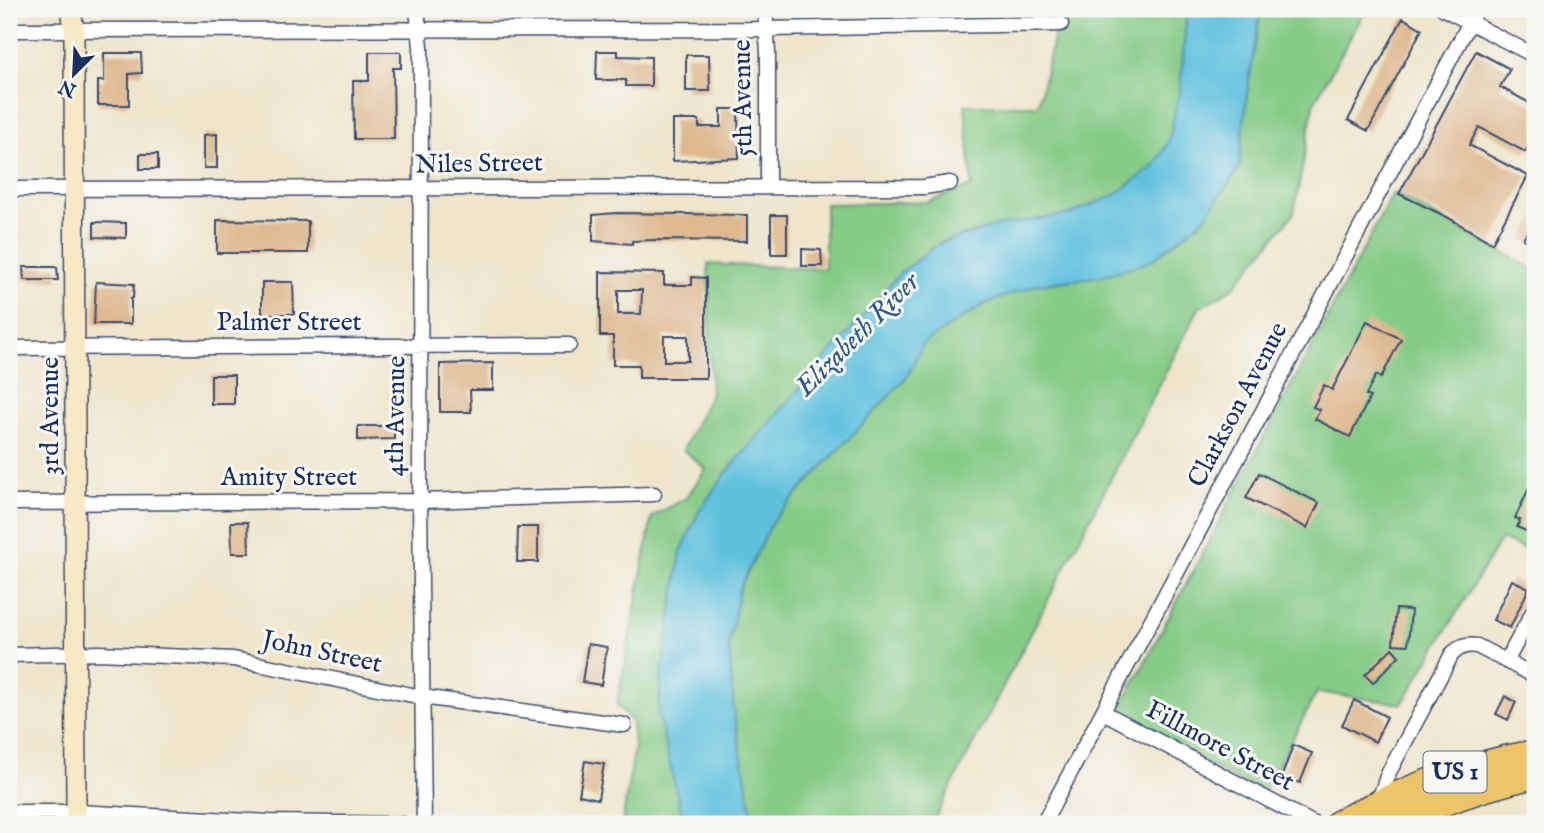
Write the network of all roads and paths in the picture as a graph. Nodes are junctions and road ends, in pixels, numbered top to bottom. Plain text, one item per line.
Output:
1 (71, 9) edge
2 (417, 9) edge
3 (765, 9) edge
4 (1444, 9) edge
5 (1476, 9) edge
6 (1469, 23) junction
7 (1061, 24) dead end
8 (74, 29) junction
9 (767, 29) junction
10 (9, 30) edge
11 (420, 30) junction
12 (1535, 56) edge
13 (950, 183) dead end
14 (768, 186) junction
15 (9, 189) edge
16 (75, 189) junction
17 (421, 189) junction
18 (422, 345) junction
19 (569, 345) dead end
20 (9, 348) edge
21 (76, 348) junction
22 (654, 494) dead end
23 (420, 501) junction
24 (9, 503) edge
25 (76, 503) junction
26 (1535, 608) edge
27 (77, 654) junction
28 (9, 655) edge
29 (1507, 660) junction
30 (1535, 676) edge
31 (422, 697) junction
32 (1103, 712) junction
33 (624, 725) dead end
34 (1535, 752) edge
35 (1535, 775) edge
36 (1378, 802) junction
37 (9, 812) edge
38 (76, 818) edge
39 (403, 824) edge
40 (424, 824) edge
41 (1043, 824) edge
42 (1314, 824) edge
43 (1338, 824) edge
44 (1395, 824) edge

1 - 8 street, 3rd Avenue
2 - 11 street, 4th Avenue
3 - 9 street, 5th Avenue
4 - 6 street
5 - 6 street, Clarkson Avenue
6 - 12 street
6 - 32 street, Clarkson Avenue
7 - 9 street
8 - 10 street
8 - 11 street
8 - 16 street, 3rd Avenue
9 - 11 street
9 - 14 street, 5th Avenue
11 - 17 street, 4th Avenue
13 - 14 street, Niles Street
14 - 17 street, Niles Street
15 - 16 street, Niles Street
16 - 17 street, Niles Street
16 - 21 street, 3rd Avenue
17 - 18 street, 4th Avenue
18 - 19 street, Palmer Street
18 - 21 street, Palmer Street
18 - 23 street, 4th Avenue
20 - 21 street, Palmer Street
21 - 25 street, 3rd Avenue
22 - 23 street, Amity Street
23 - 25 street, Amity Street
23 - 31 street, 4th Avenue
24 - 25 street, Amity Street
25 - 27 street, 3rd Avenue
26 - 29 street
27 - 28 street, John Street
27 - 31 street, John Street
27 - 38 street, 3rd Avenue
29 - 30 street
29 - 36 street
31 - 33 street, John Street
31 - 40 street, 4th Avenue
32 - 41 street, Clarkson Avenue
32 - 42 street, Fillmore Street
34 - 36 highway, US 1
35 - 44 highway, US 1
36 - 43 highway, US 1
37 - 38 street
38 - 39 street

